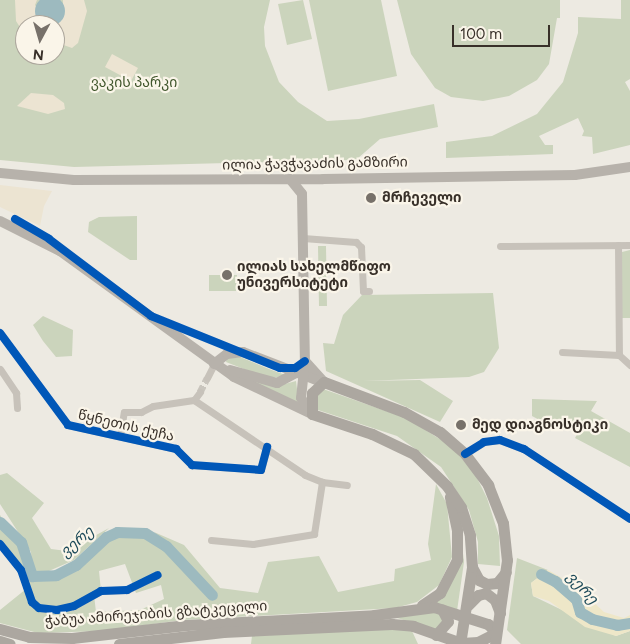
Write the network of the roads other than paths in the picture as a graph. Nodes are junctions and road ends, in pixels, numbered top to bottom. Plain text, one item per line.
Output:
1 (630, 168) edge
2 (0, 173) edge
3 (290, 179) junction
4 (323, 179) junction
5 (302, 194) junction
6 (0, 221) edge
7 (303, 238) junction
8 (618, 245) junction
9 (630, 245) edge
10 (500, 246) dead end
11 (369, 291) dead end
12 (0, 333) edge
13 (562, 352) dead end
14 (619, 355) junction
15 (305, 361) junction
16 (630, 365) edge
17 (217, 366) junction
18 (280, 368) junction
19 (0, 369) edge
20 (300, 374) junction
21 (207, 378) tunnel mouth
22 (324, 382) junction
23 (200, 392) tunnel mouth
24 (194, 400) junction
25 (17, 408) dead end
26 (312, 414) junction
27 (120, 436) junction
28 (267, 447) junction
29 (465, 454) junction
30 (322, 482) junction
31 (348, 485) dead end
32 (446, 486) junction
33 (630, 519) edge
34 (211, 540) dead end
35 (0, 544) edge
36 (472, 567) junction
37 (506, 571) junction
38 (158, 575) dead end
39 (468, 605) junction
40 (442, 609) junction
41 (406, 612) junction
42 (500, 613) junction
43 (466, 618) junction
44 (0, 629) edge
45 (436, 635) junction
46 (495, 639) edge
47 (0, 641) edge
48 (461, 643) edge
49 (10, 644) edge
50 (119, 644) edge

1 - 4 main road, ილია ჭავჭავაძის გამზირი
2 - 3 main road, ილია ჭავჭავაძის გამზირი
3 - 4 main road, ილია ჭავჭავაძის გამზირი
3 - 5 main road
4 - 5 main road
5 - 7 main road
6 - 17 main road
7 - 11 street
7 - 15 main road
8 - 9 street
8 - 10 street
8 - 14 street
12 - 27 street, წყნეთის ქუჩა
13 - 14 street
14 - 16 street
15 - 18 main road
15 - 20 main road
15 - 22 main road
17 - 18 main road
17 - 20 main road
17 - 21 street
17 - 26 main road
18 - 20 main road
19 - 25 street
20 - 22 main road
20 - 26 main road
22 - 26 main road
22 - 29 main road
23 - 24 street
24 - 27 street
24 - 28 street
26 - 32 main road
27 - 28 street, წყნეთის ქუჩა
28 - 30 street
29 - 33 street
29 - 37 main road
30 - 31 street
30 - 34 street
32 - 36 main road
32 - 41 main road
35 - 38 street
36 - 37 main road
36 - 39 main road
37 - 42 main road
39 - 42 main road
39 - 43 main road
40 - 41 main road, ჭაბუა ამირეჯიბის გზატკეცილი
40 - 43 main road
40 - 45 main road
41 - 44 main road, ჭაბუა ამირეჯიბის გზატკეცილი
42 - 46 main road
43 - 46 main road
43 - 48 main road
45 - 48 main road, ჭაბუა ამირეჯიბის გზატკეცილი
45 - 50 main road, ჭაბუა ამირეჯიბის გზატკეცილი
46 - 48 main road
47 - 49 main road

